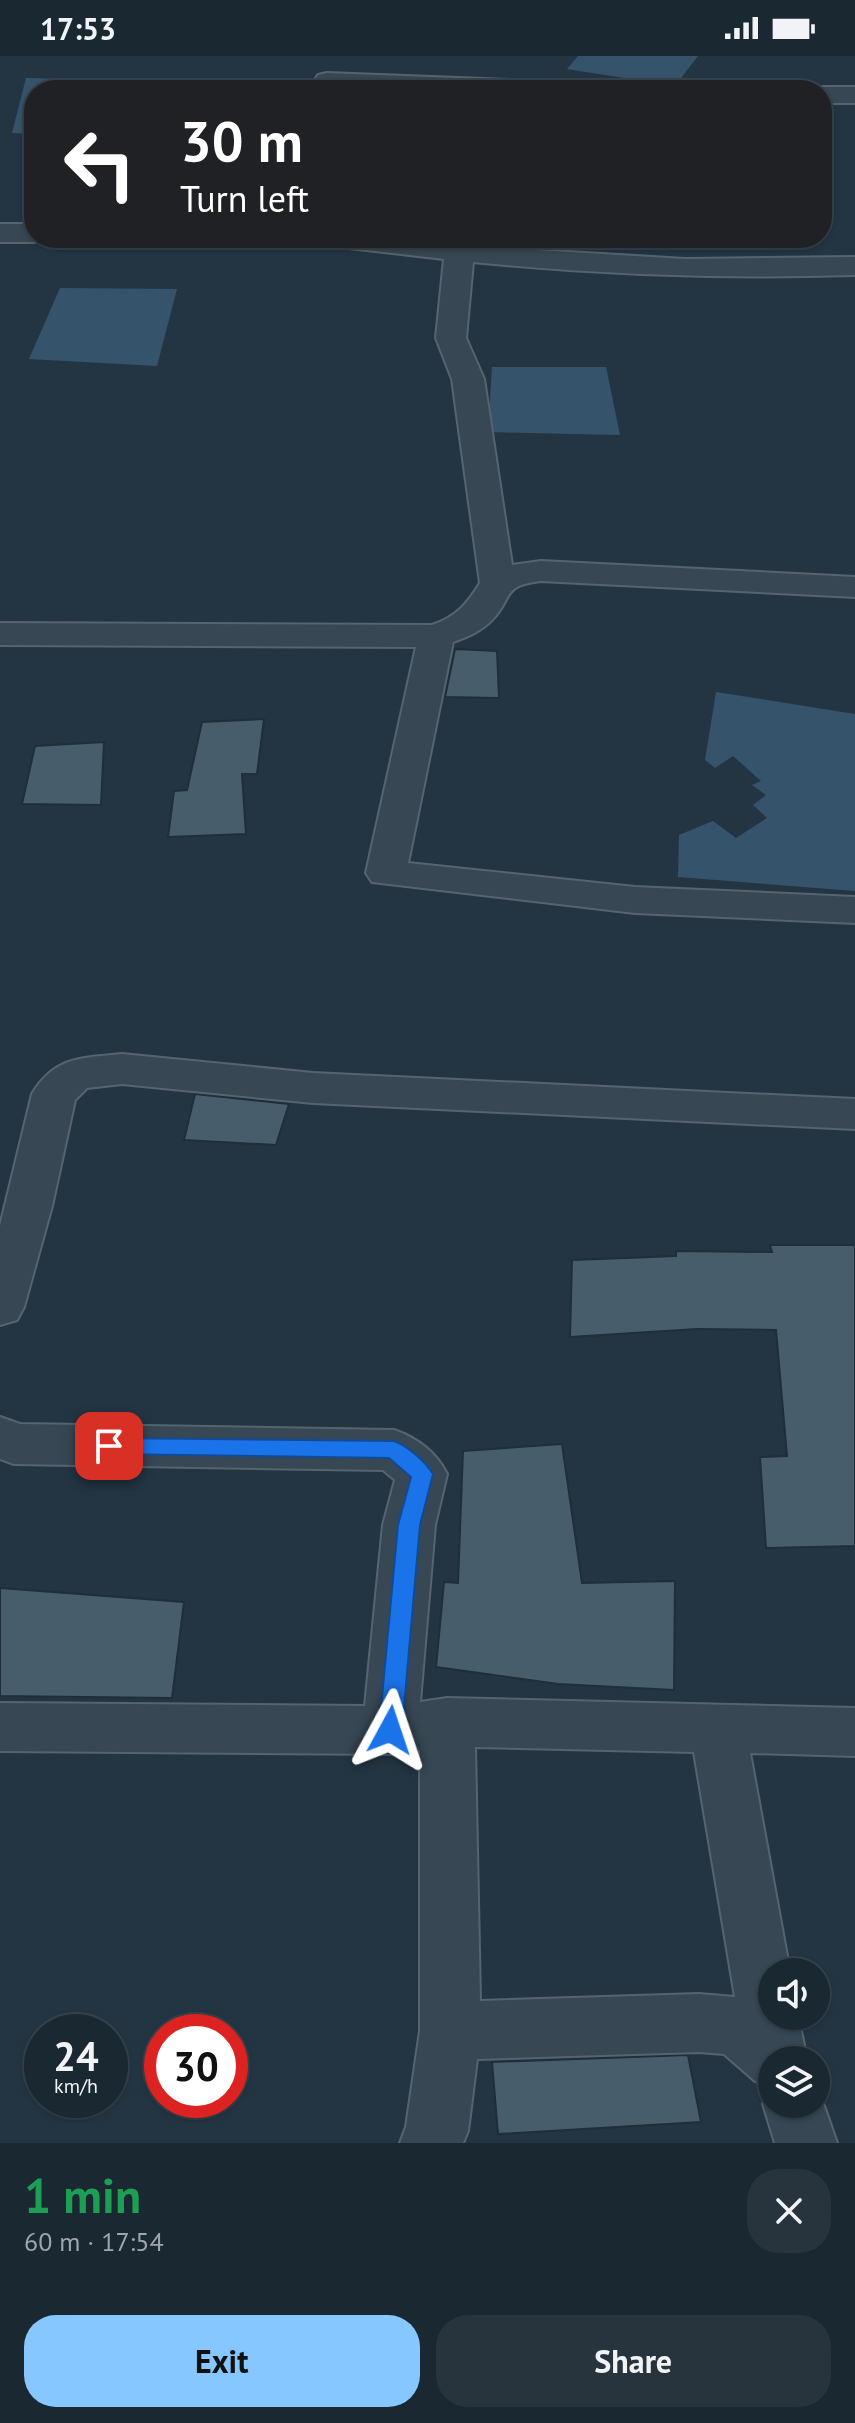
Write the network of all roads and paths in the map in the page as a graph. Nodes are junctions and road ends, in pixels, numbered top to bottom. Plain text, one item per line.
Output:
1 (339, 56) edge
2 (327, 80) edge
3 (832, 95) edge
4 (855, 95) edge
5 (0, 233) edge
6 (24, 233) edge
7 (419, 248) edge
8 (732, 248) edge
9 (459, 253) junction
10 (855, 266) edge
11 (735, 269) junction
12 (497, 583) junction
13 (855, 587) edge
14 (0, 634) edge
15 (436, 636) junction
16 (855, 910) edge
17 (855, 1114) edge
18 (0, 1307) edge
19 (0, 1437) edge
20 (447, 1722) junction
21 (0, 1727) edge
22 (718, 1729) junction
23 (390, 1730) junction
24 (855, 1732) edge
25 (450, 2031) junction
26 (777, 2046) edge
27 (758, 2048) edge
28 (797, 2118) edge
29 (431, 2143) edge
30 (806, 2143) edge

1 - 2 street
3 - 4 street
5 - 6 street
7 - 9 street
8 - 11 street
9 - 11 street
9 - 12 street
10 - 11 street
12 - 13 street
12 - 15 street
14 - 15 street
15 - 16 street
17 - 18 street
19 - 23 street
20 - 22 street
20 - 23 street
20 - 25 street
21 - 23 street
22 - 24 street
22 - 26 street
25 - 27 street
25 - 29 street
28 - 30 street

